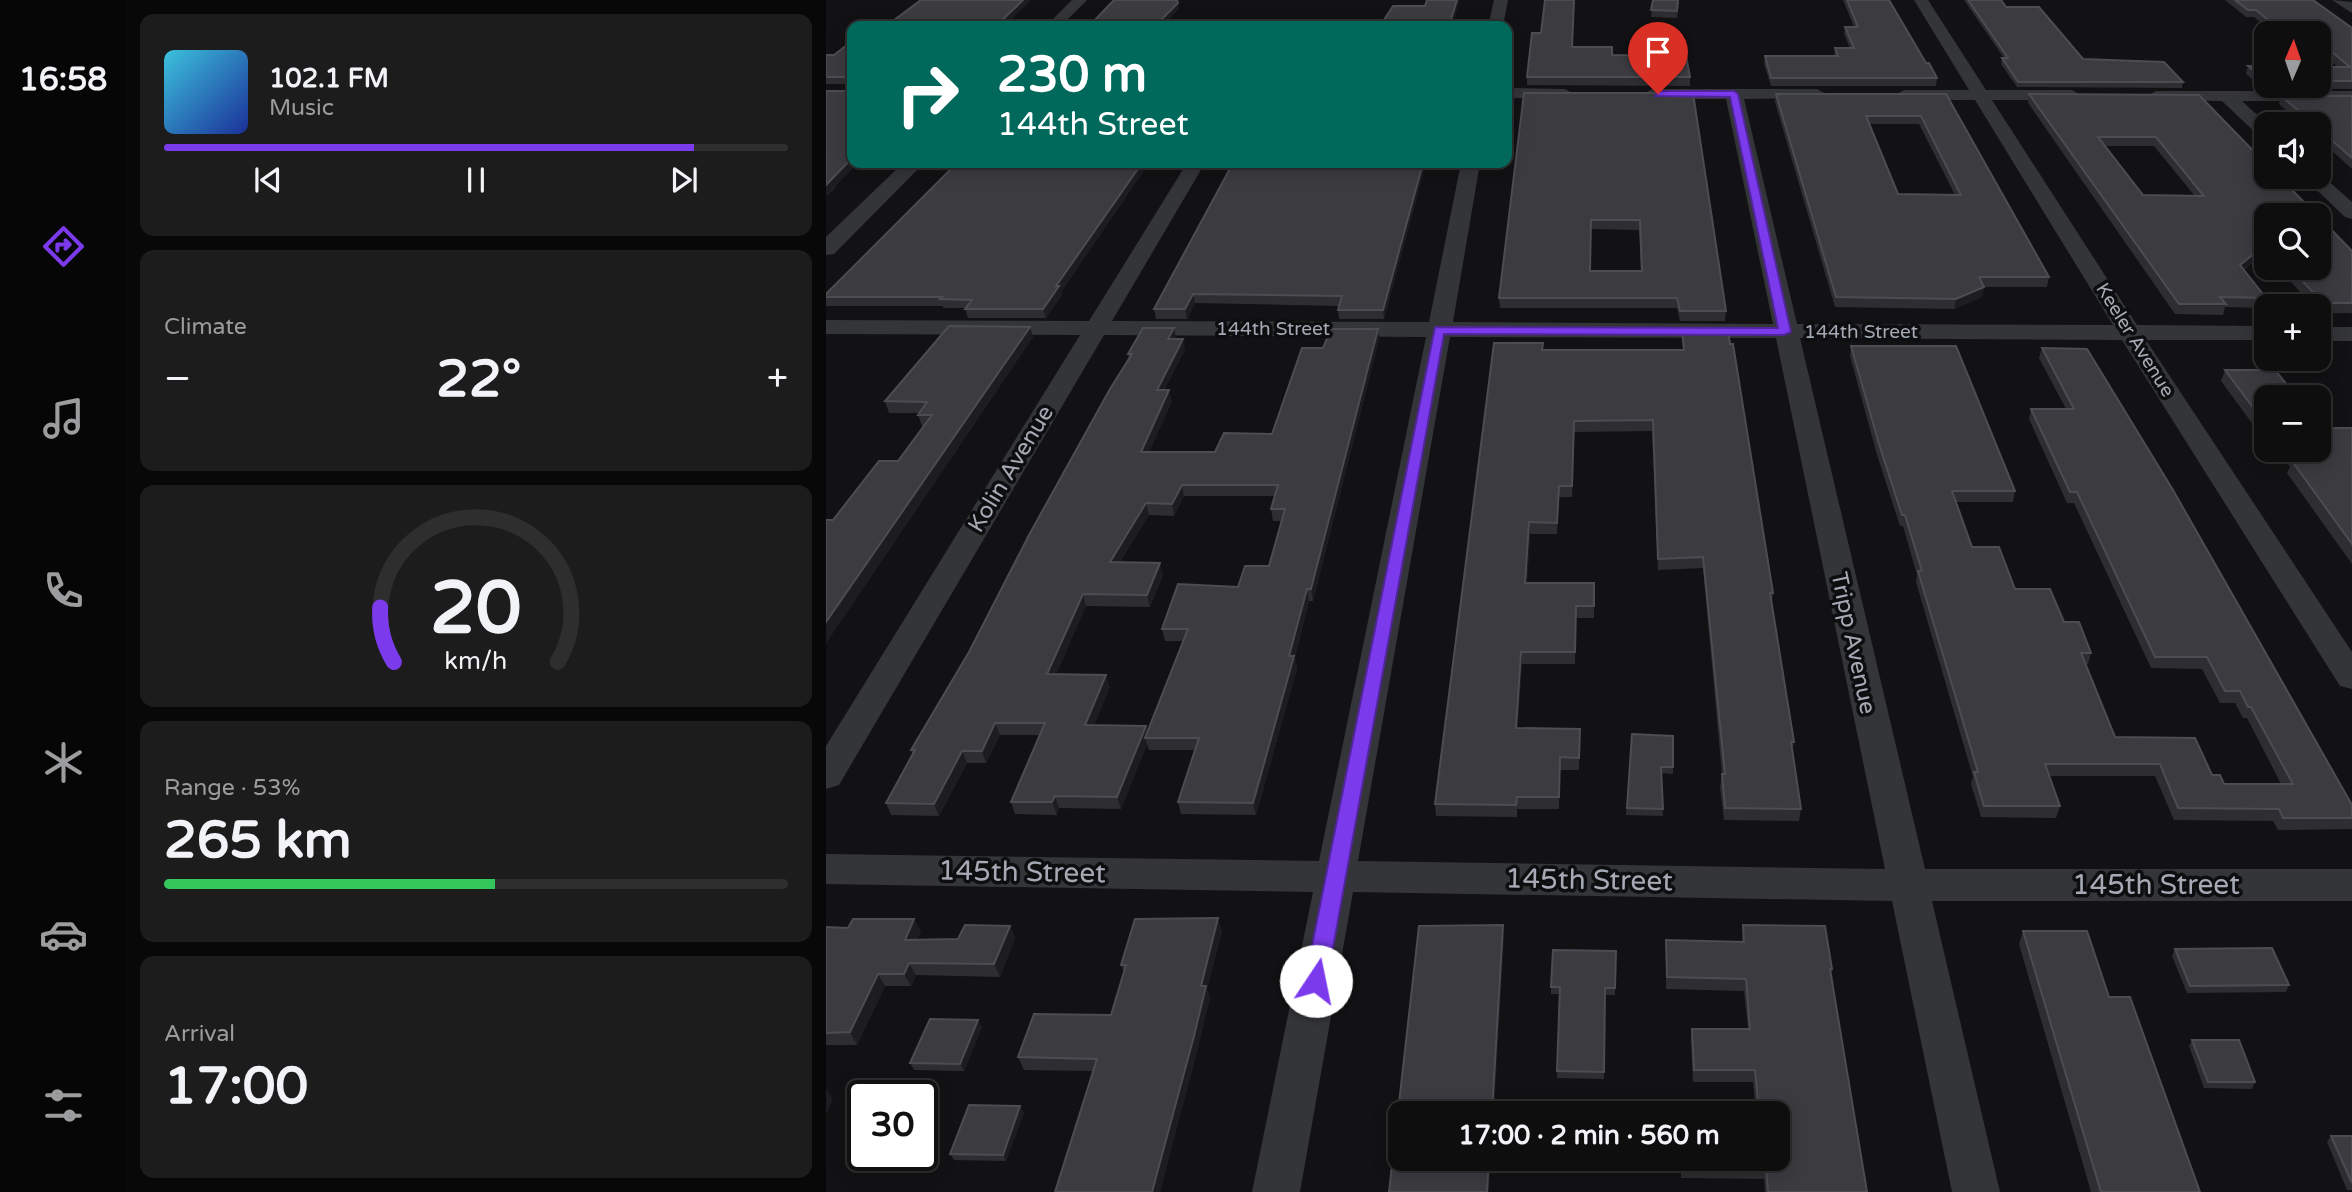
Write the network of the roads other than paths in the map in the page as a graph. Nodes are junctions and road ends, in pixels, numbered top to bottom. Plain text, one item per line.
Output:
1 (1080, 0) edge
2 (1502, 0) edge
3 (1921, 0) edge
4 (2339, 0) edge
5 (2352, 9) edge
6 (1059, 21) edge
7 (1497, 21) edge
8 (1512, 93) edge
9 (1587, 94) edge
10 (1640, 94) edge
11 (1734, 94) junction
12 (1830, 94) edge
13 (1885, 95) edge
14 (1981, 95) junction
15 (2090, 95) edge
16 (2144, 96) edge
17 (2227, 96) junction
18 (2352, 96) edge
19 (2254, 122) edge
20 (909, 168) edge
21 (1193, 168) edge
22 (1470, 168) edge
23 (2326, 189) edge
24 (2352, 213) edge
25 (826, 249) edge
26 (826, 327) edge
27 (1096, 328) junction
28 (1439, 330) junction
29 (1784, 332) junction
30 (2129, 332) junction
31 (2254, 333) edge
32 (2331, 334) edge
33 (2352, 334) edge
34 (2352, 678) edge
35 (826, 776) edge
36 (826, 869) edge
37 (1336, 876) junction
38 (1907, 885) junction
39 (2352, 885) edge
40 (1276, 1192) edge
41 (1976, 1192) edge

1 - 6 street
2 - 7 street
3 - 14 street, Keeler Avenue
4 - 5 street
8 - 9 street
10 - 11 street
11 - 12 street
11 - 29 street, Tripp Avenue
13 - 14 street
14 - 15 street
14 - 30 street, Keeler Avenue
16 - 17 street
17 - 18 street
17 - 19 street
20 - 25 street
21 - 27 street, Kolin Avenue
22 - 28 street
23 - 24 street
26 - 27 street, 144th Street
27 - 28 street, 144th Street
27 - 35 street, Kolin Avenue
28 - 29 street, 144th Street
28 - 37 street
29 - 30 street, 144th Street
29 - 38 street, Tripp Avenue
30 - 31 street, 144th Street
30 - 34 street, Keeler Avenue
32 - 33 street
36 - 37 street, 145th Street
37 - 38 street, 145th Street
37 - 40 street
38 - 39 street, 145th Street
38 - 41 street, Tripp Avenue

